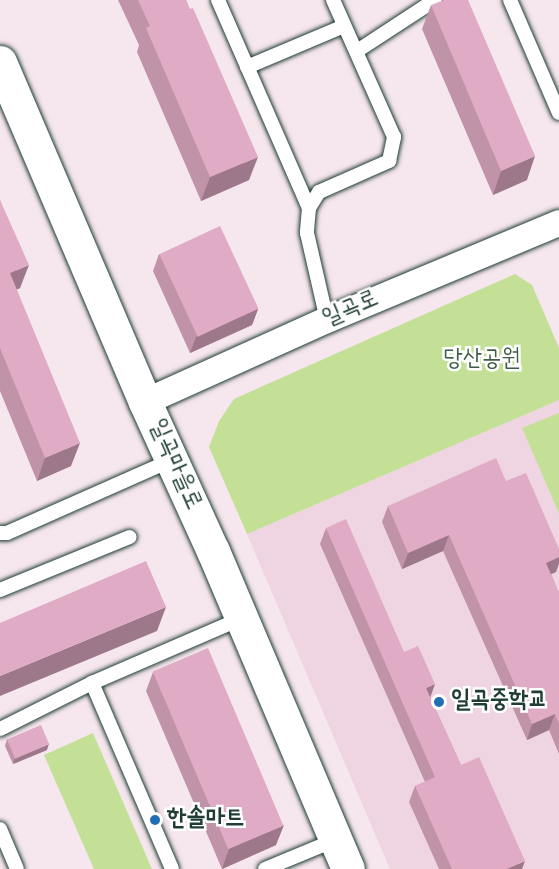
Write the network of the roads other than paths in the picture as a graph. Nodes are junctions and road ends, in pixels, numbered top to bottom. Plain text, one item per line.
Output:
1 (218, 0) edge
2 (333, 0) edge
3 (435, 0) edge
4 (510, 0) edge
5 (344, 26) junction
6 (357, 51) junction
7 (0, 62) edge
8 (247, 67) junction
9 (559, 113) edge
10 (309, 208) junction
11 (559, 223) edge
12 (327, 320) junction
13 (145, 402) junction
14 (172, 460) junction
15 (0, 533) edge
16 (130, 537) dead end
17 (0, 590) edge
18 (242, 618) junction
19 (92, 684) junction
20 (0, 729) edge
21 (0, 829) edge
22 (335, 840) junction
23 (17, 869) edge
24 (172, 869) edge
25 (266, 869) edge
26 (348, 869) edge

1 - 8 lane
2 - 5 lane
3 - 6 lane
4 - 9 lane
5 - 6 lane
5 - 8 lane
6 - 10 lane
7 - 13 street, 일곡마을로
8 - 10 lane
10 - 12 lane
11 - 12 street, 일곡로
12 - 13 street, 일곡로
13 - 14 street, 일곡마을로
14 - 15 lane
14 - 18 street, 일곡마을로
16 - 17 lane
18 - 19 lane
18 - 22 street, 일곡마을로
19 - 20 lane
19 - 24 lane
21 - 23 lane
22 - 25 lane
22 - 26 street, 일곡마을로

